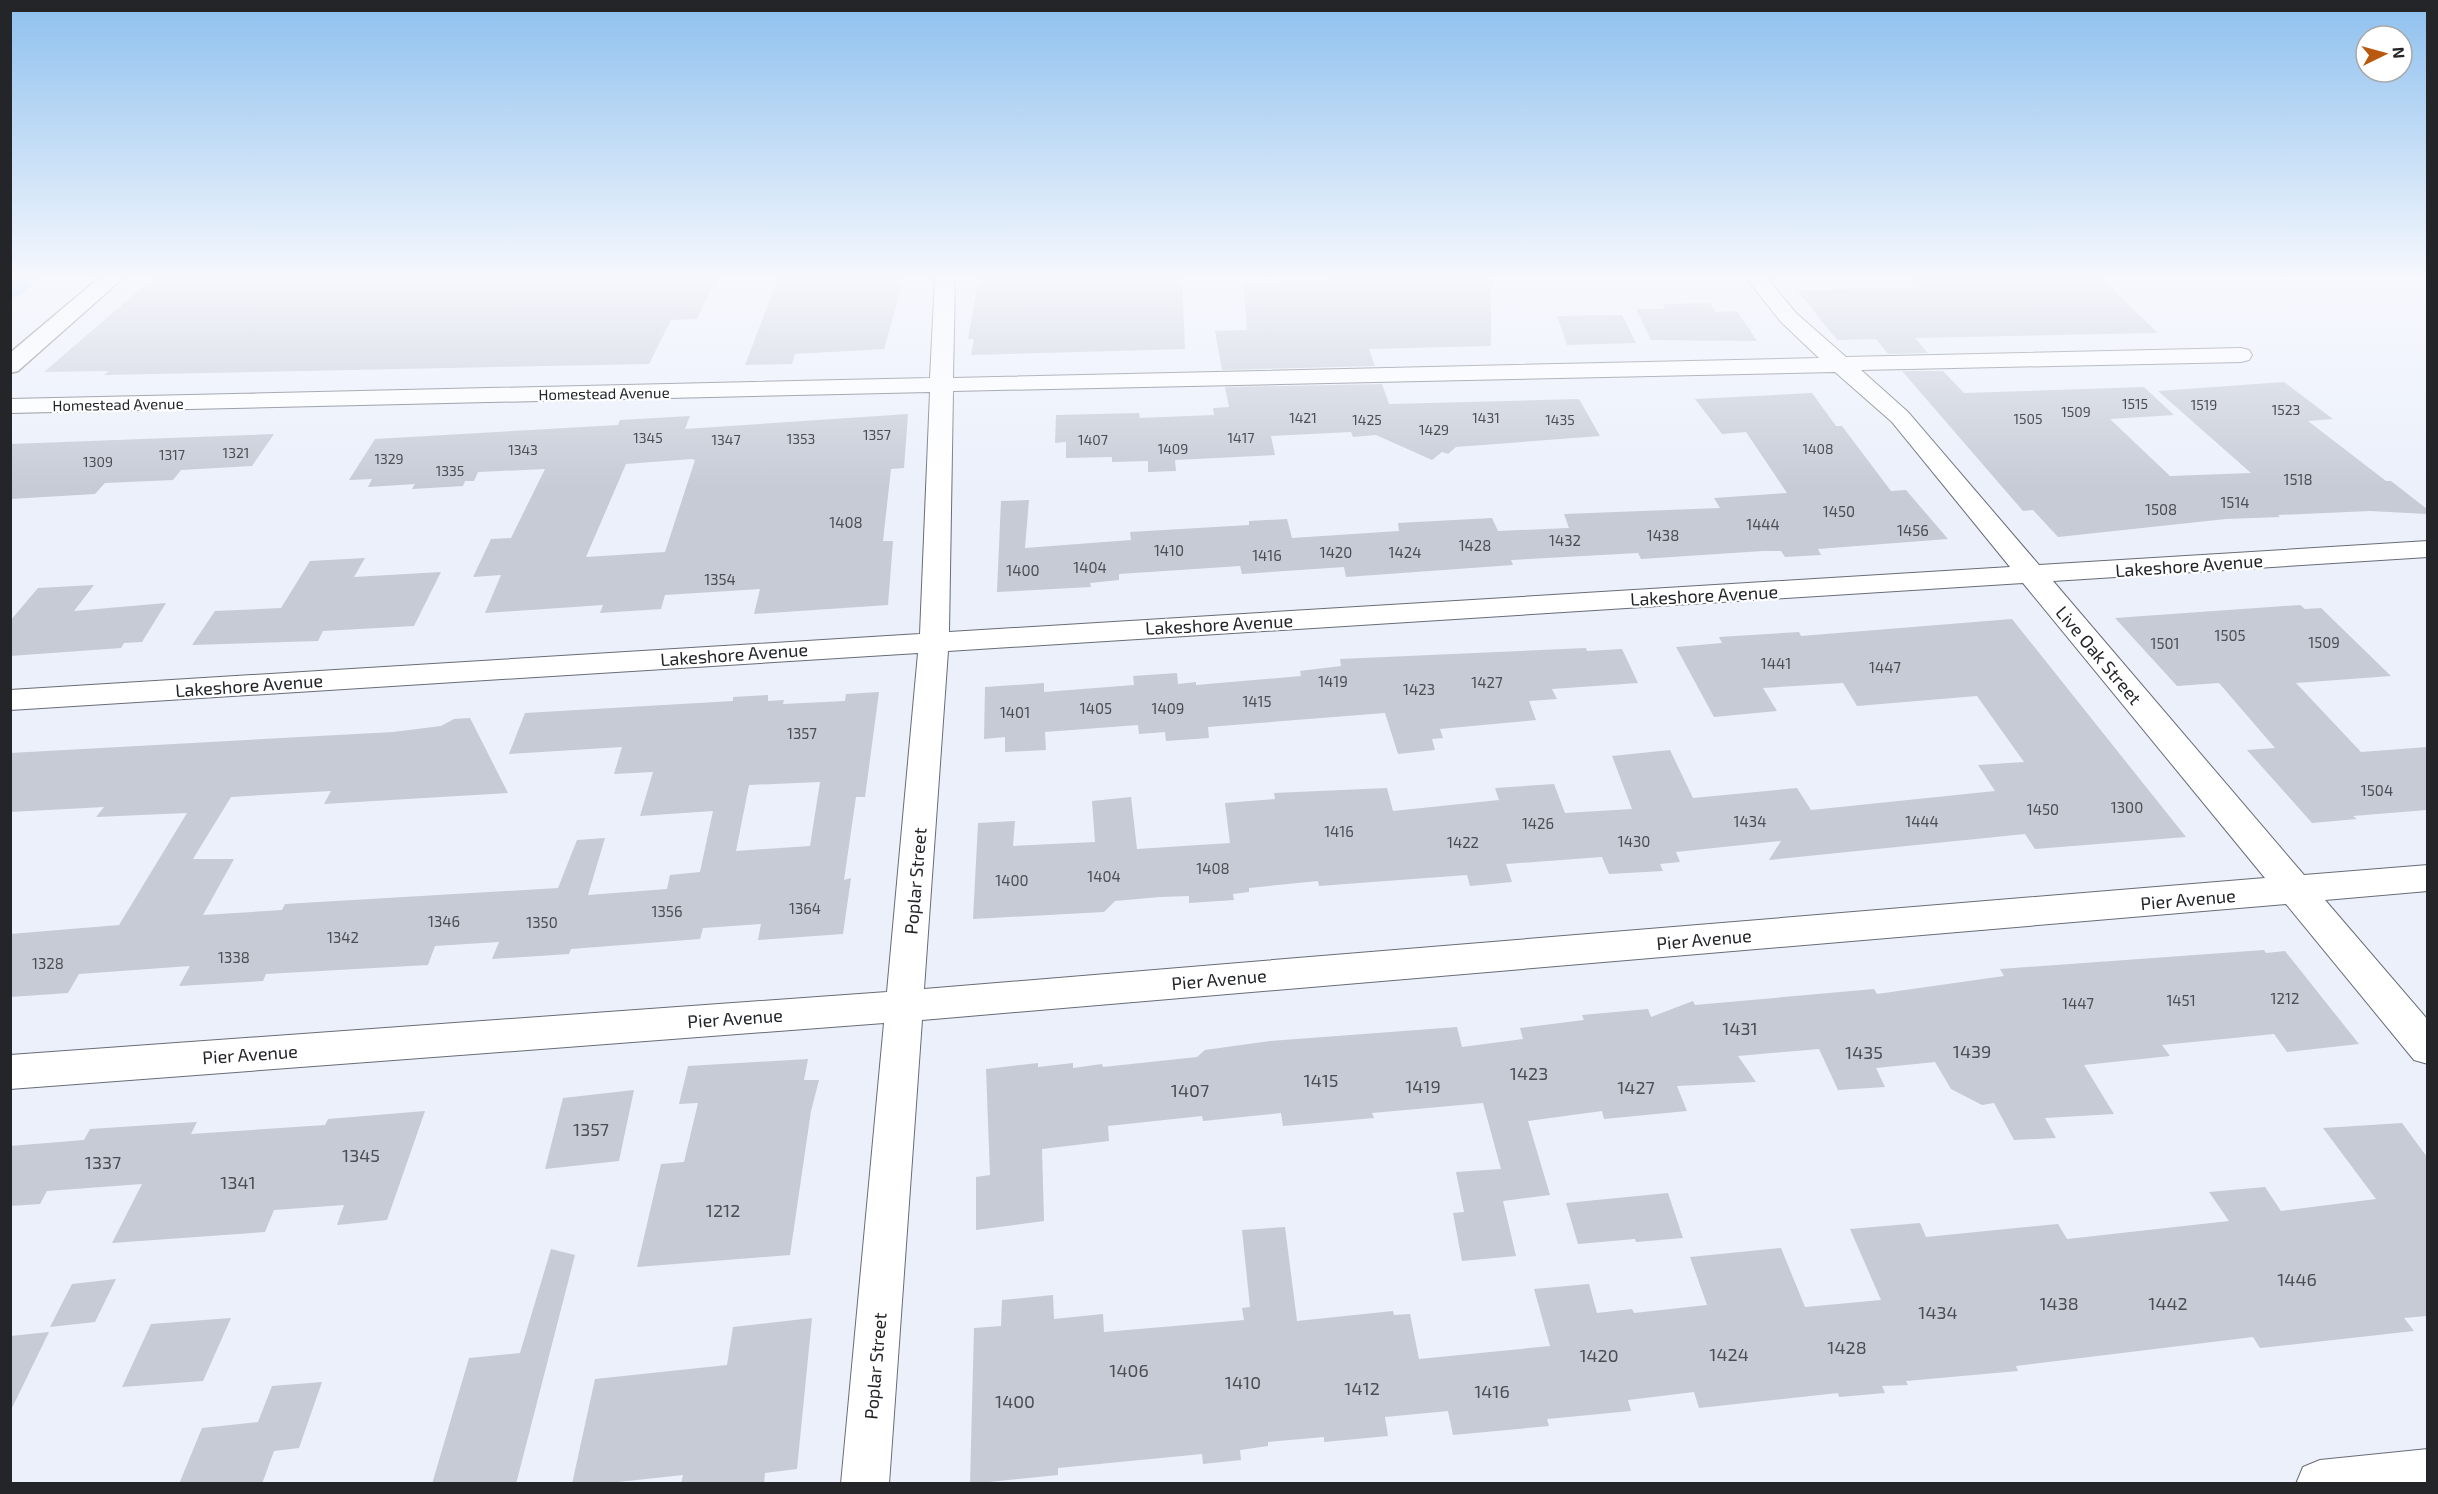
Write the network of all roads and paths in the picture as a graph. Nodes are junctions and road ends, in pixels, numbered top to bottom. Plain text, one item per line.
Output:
1 (31, 348) edge
2 (942, 348) edge
3 (1822, 348) edge
4 (2241, 355) dead end
5 (1840, 363) junction
6 (10, 366) edge
7 (941, 386) junction
8 (10, 406) edge
9 (2427, 549) edge
10 (2033, 576) junction
11 (934, 641) junction
12 (10, 700) edge
13 (2427, 878) edge
14 (2295, 890) junction
15 (905, 1006) junction
16 (2427, 1048) edge
17 (10, 1072) edge
18 (2427, 1473) edge
19 (865, 1484) edge
20 (2320, 1484) edge

1 - 6 main road
2 - 7 street, Poplar Street
3 - 5 street, Live Oak Street
4 - 5 street, Homestead Avenue
5 - 7 street, Homestead Avenue
5 - 10 street, Live Oak Street
7 - 8 street, Homestead Avenue
7 - 11 street, Poplar Street
9 - 10 street, Lakeshore Avenue
10 - 11 street, Lakeshore Avenue
10 - 14 street, Live Oak Street
11 - 12 street, Lakeshore Avenue
11 - 15 street, Poplar Street
13 - 14 street, Pier Avenue
14 - 15 street, Pier Avenue
14 - 16 street, Live Oak Street
15 - 17 street, Pier Avenue
15 - 19 street, Poplar Street
18 - 20 street

